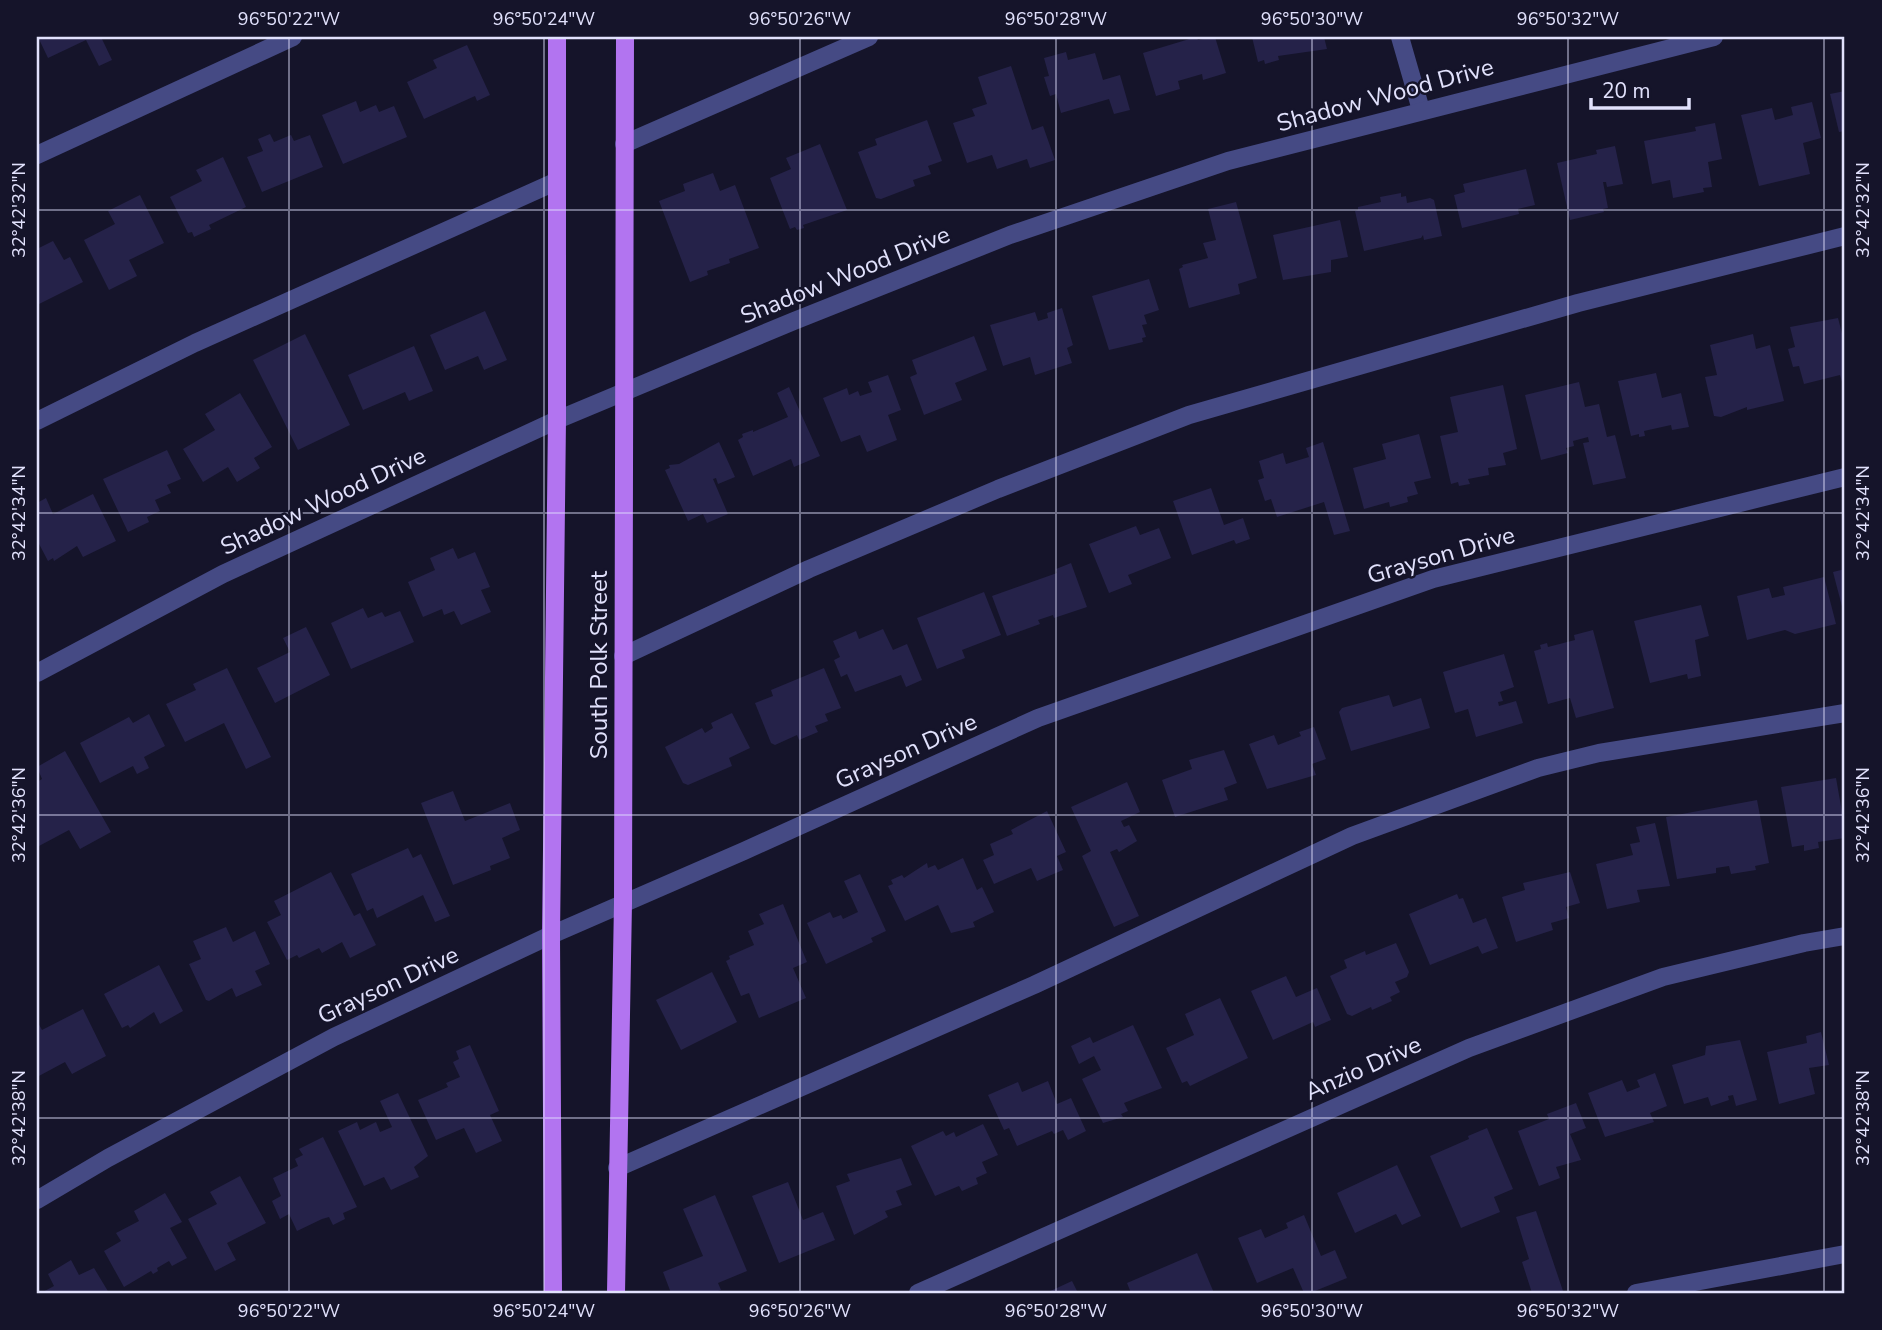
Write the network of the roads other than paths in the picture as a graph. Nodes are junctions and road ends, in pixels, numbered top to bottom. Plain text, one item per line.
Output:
1 (293, 37) edge
2 (557, 37) edge
3 (625, 37) edge
4 (869, 37) edge
5 (1400, 37) edge
6 (1714, 37) edge
7 (1658, 43) edge
8 (1421, 110) junction
9 (624, 144) junction
10 (37, 155) edge
11 (555, 182) junction
12 (1845, 236) edge
13 (623, 391) junction
14 (557, 420) junction
15 (37, 421) edge
16 (1845, 477) edge
17 (623, 656) junction
18 (37, 673) edge
19 (1845, 713) edge
20 (623, 903) junction
21 (551, 935) junction
22 (1845, 936) edge
23 (617, 1168) junction
24 (37, 1200) edge
25 (1845, 1254) edge
26 (554, 1293) edge
27 (616, 1293) edge
28 (918, 1293) edge
29 (1636, 1293) edge

1 - 10 street
2 - 11 main road, South Polk Street
3 - 9 main road, South Polk Street
4 - 9 street
5 - 8 street
6 - 7 street, Shadow Wood Drive
7 - 8 street, Shadow Wood Drive
8 - 13 street, Shadow Wood Drive
9 - 13 main road, South Polk Street
11 - 14 main road, South Polk Street
11 - 15 street
12 - 17 street
13 - 14 street, Shadow Wood Drive
13 - 17 main road, South Polk Street
14 - 18 street, Shadow Wood Drive
14 - 21 main road, South Polk Street
16 - 20 street, Grayson Drive
17 - 20 main road, South Polk Street
19 - 23 street
20 - 21 street, Grayson Drive
20 - 23 main road, South Polk Street
21 - 24 street, Grayson Drive
21 - 26 main road, South Polk Street
22 - 28 street, Anzio Drive
23 - 27 main road, South Polk Street
25 - 29 street

